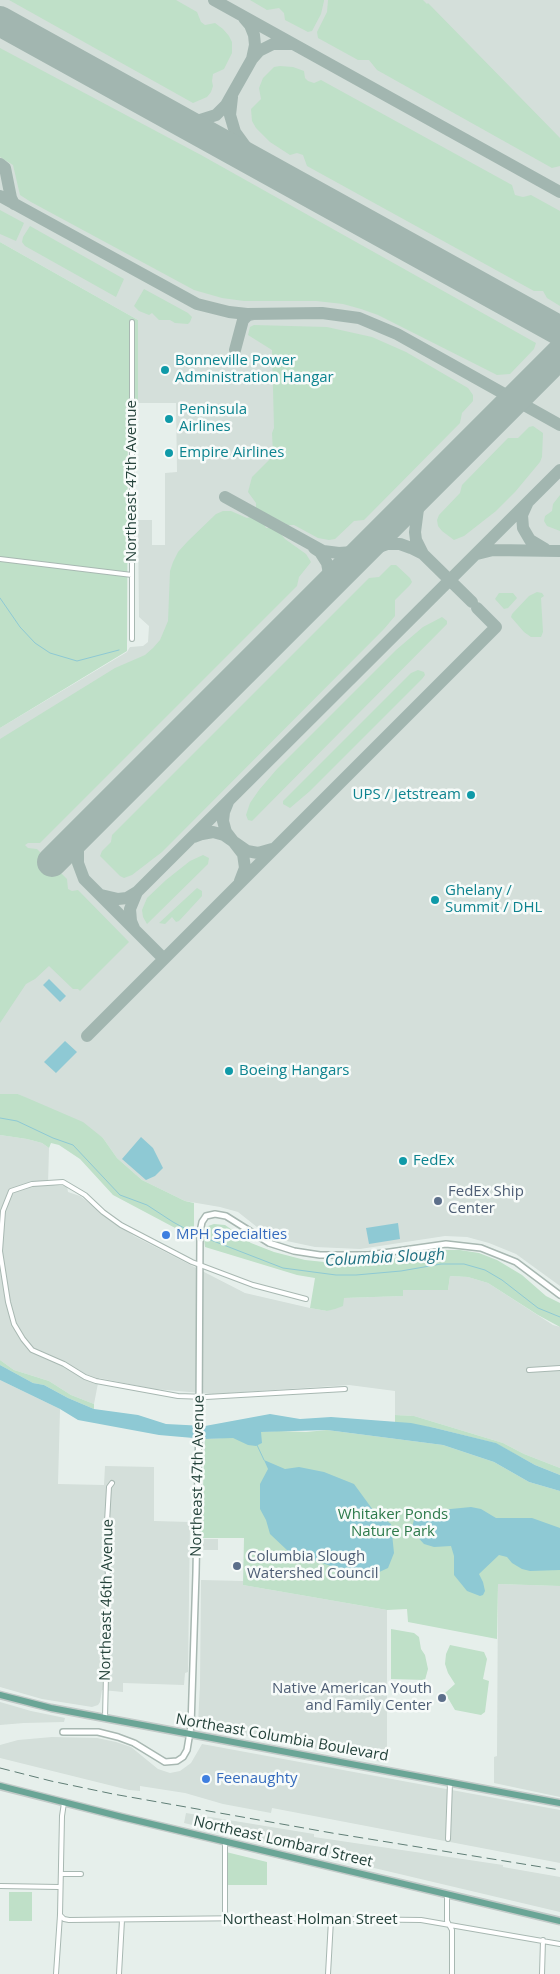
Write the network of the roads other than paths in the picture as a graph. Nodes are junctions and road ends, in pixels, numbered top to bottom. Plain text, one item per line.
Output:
1 (132, 322) dead end
2 (0, 559) edge
3 (132, 575) junction
4 (132, 640) dead end
5 (200, 1266) junction
6 (560, 1295) edge
7 (306, 1299) dead end
8 (560, 1368) edge
9 (529, 1370) dead end
10 (345, 1389) dead end
11 (200, 1397) junction
12 (112, 1482) dead end
13 (0, 1695) edge
14 (105, 1718) junction
15 (63, 1732) dead end
16 (190, 1734) junction
17 (450, 1782) junction
18 (0, 1786) edge
19 (64, 1803) junction
20 (560, 1803) edge
21 (448, 1839) dead end
22 (225, 1842) junction
23 (60, 1874) junction
24 (81, 1874) dead end
25 (0, 1886) edge
26 (59, 1887) junction
27 (447, 1894) junction
28 (60, 1914) junction
29 (225, 1918) junction
30 (122, 1920) junction
31 (331, 1920) junction
32 (560, 1921) edge
33 (449, 1924) junction
34 (543, 1940) junction
35 (560, 1944) edge
36 (56, 1974) edge
37 (119, 1974) edge
38 (328, 1974) edge
39 (452, 1974) edge
40 (542, 1974) edge

1 - 3 street, Northeast 47th Avenue
2 - 3 street
3 - 4 street, Northeast 47th Avenue
5 - 6 street, Northeast 47th Avenue
5 - 7 street
5 - 11 street, Northeast 47th Avenue
5 - 11 street
8 - 9 street
10 - 11 street
11 - 16 street, Northeast 47th Avenue
12 - 14 street, Northeast 46th Avenue
13 - 14 main road, Northeast Columbia Boulevard
14 - 16 main road, Northeast Columbia Boulevard
15 - 16 street, Northeast 47th Avenue
16 - 17 main road, Northeast Columbia Boulevard
17 - 20 main road, Northeast Columbia Boulevard
17 - 21 street
18 - 19 main road, Northeast Lombard Street
19 - 22 main road, Northeast Lombard Street
19 - 23 street
22 - 27 main road, Northeast Lombard Street
22 - 29 street
23 - 24 street
23 - 26 street
25 - 26 street
26 - 28 street
27 - 32 main road, Northeast Lombard Street
27 - 33 street
28 - 30 street, Northeast Holman Street
28 - 36 street
29 - 30 street, Northeast Holman Street
29 - 31 street, Northeast Holman Street
30 - 37 street
31 - 33 street, Northeast Holman Street
31 - 38 street
33 - 34 street, Northeast Holman Street
33 - 39 street
34 - 35 street, Northeast Holman Street
34 - 40 street

